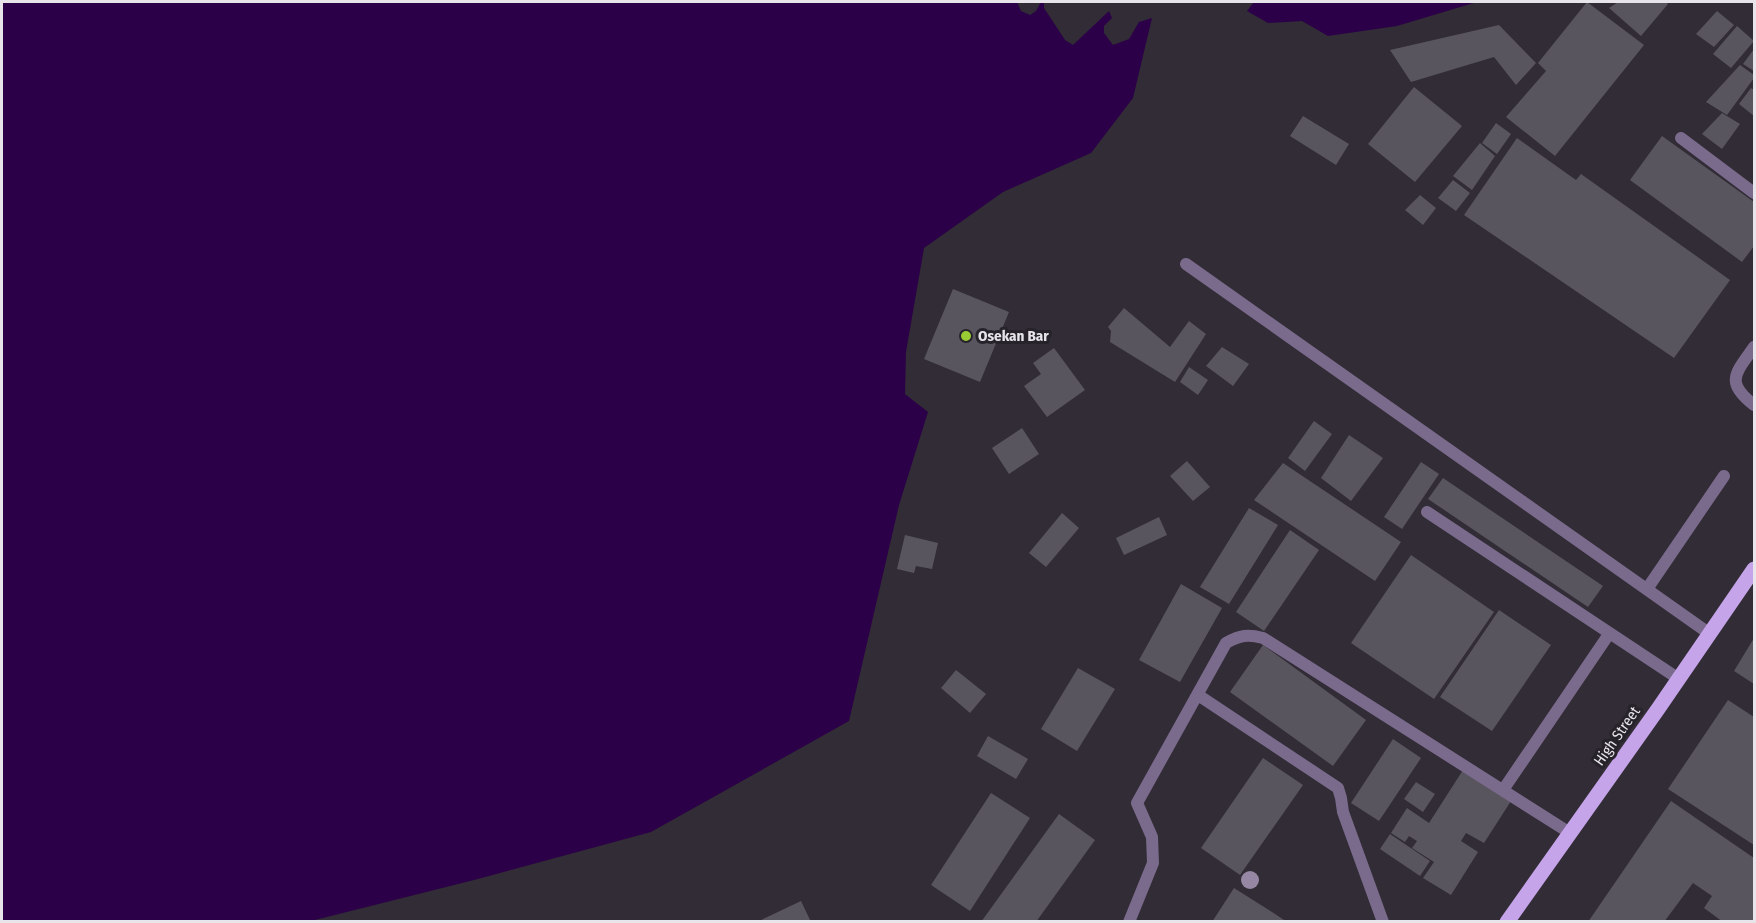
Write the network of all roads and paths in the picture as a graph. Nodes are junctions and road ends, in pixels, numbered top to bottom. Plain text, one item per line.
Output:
1 (1681, 138) dead end
2 (1755, 193) edge
3 (1186, 264) dead end
4 (1755, 347) edge
5 (1755, 405) edge
6 (1724, 476) dead end
7 (1427, 512) dead end
8 (1755, 569) edge
9 (1647, 589) junction
10 (1609, 634) junction
11 (1710, 634) junction
12 (1679, 679) junction
13 (1198, 695) junction
14 (1503, 790) junction
15 (1570, 833) junction
16 (1129, 921) edge
17 (1383, 921) edge
18 (1507, 921) edge

1 - 2 street
3 - 9 street
4 - 5 street
6 - 9 street
7 - 10 street
8 - 11 main road, High Street
9 - 11 street
10 - 12 street
10 - 14 street
11 - 12 main road, High Street
12 - 15 main road, High Street
13 - 14 street
13 - 16 street
13 - 17 street
14 - 15 street
15 - 18 main road, High Street

